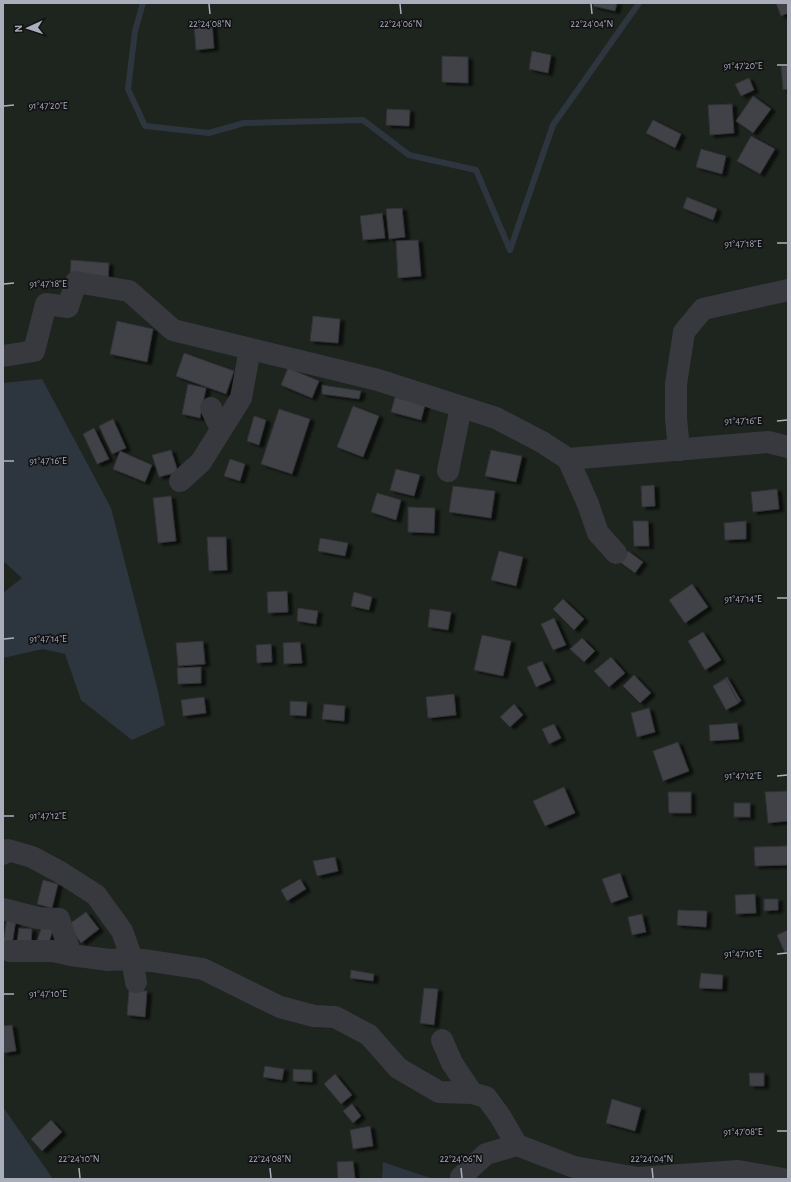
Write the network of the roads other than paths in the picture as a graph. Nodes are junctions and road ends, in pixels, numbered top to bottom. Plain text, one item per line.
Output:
1 (788, 290) edge
2 (250, 349) junction
3 (3, 356) edge
4 (461, 407) junction
5 (211, 408) dead end
6 (221, 429) junction
7 (788, 447) edge
8 (679, 450) junction
9 (568, 459) junction
10 (448, 471) dead end
11 (180, 481) dead end
12 (616, 553) dead end
13 (3, 854) edge
14 (3, 909) edge
15 (10, 951) dead end
16 (71, 955) junction
17 (132, 959) junction
18 (136, 982) dead end
19 (442, 1040) dead end
20 (472, 1093) junction
21 (517, 1145) junction
22 (460, 1179) edge
23 (783, 1179) edge

1 - 8 street
2 - 3 street
2 - 4 street
2 - 6 street
4 - 9 street
4 - 10 street
5 - 6 street
6 - 11 street
7 - 8 street
8 - 9 street
9 - 12 street
13 - 17 street
14 - 16 street
15 - 16 street
16 - 17 street
17 - 18 street
17 - 20 street
19 - 20 street
20 - 21 street
21 - 22 street
21 - 23 street

